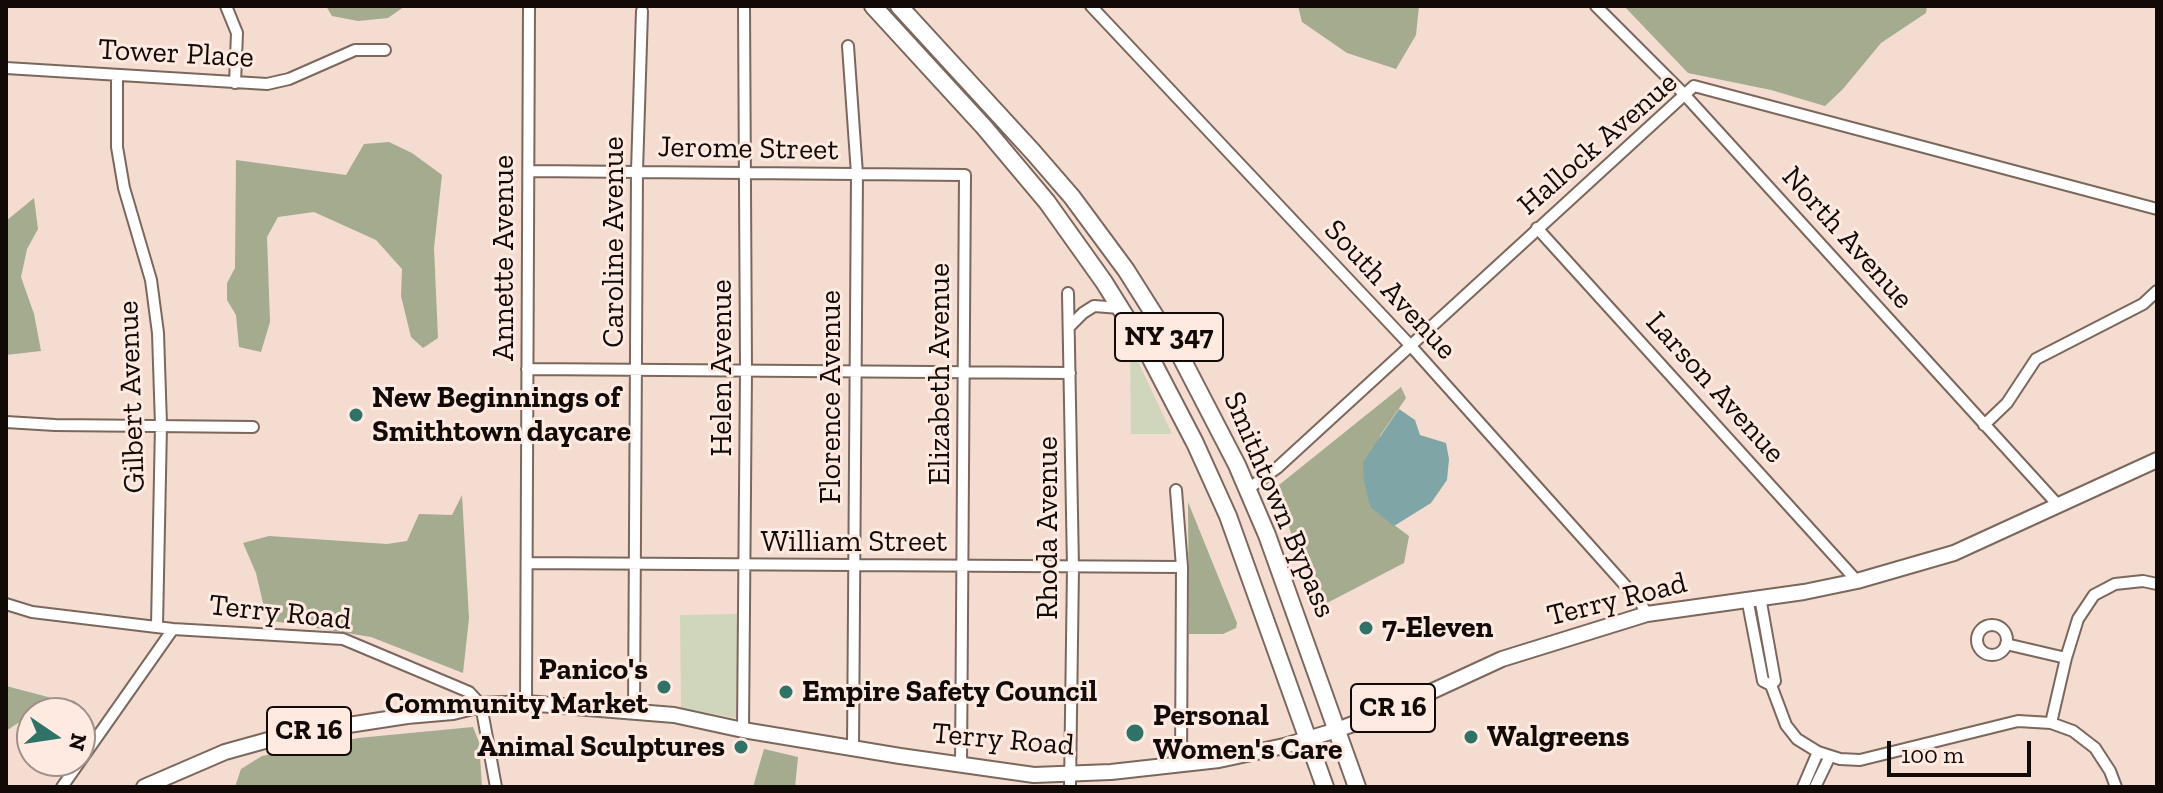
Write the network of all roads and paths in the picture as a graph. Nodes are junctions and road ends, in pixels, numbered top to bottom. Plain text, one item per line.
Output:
1 (226, 6) edge
2 (529, 6) edge
3 (744, 6) edge
4 (873, 6) edge
5 (899, 6) edge
6 (1091, 6) edge
7 (1596, 6) edge
8 (642, 11) dead end
9 (848, 46) dead end
10 (385, 50) dead end
11 (6, 68) edge
12 (117, 75) junction
13 (235, 83) junction
14 (1683, 93) junction
15 (529, 171) junction
16 (637, 171) junction
17 (746, 172) junction
18 (857, 174) junction
19 (965, 175) joint
20 (2157, 209) edge
21 (1537, 228) junction
22 (2157, 291) edge
23 (1068, 293) dead end
24 (1120, 308) junction
25 (1070, 326) junction
26 (1410, 345) junction
27 (527, 369) junction
28 (637, 369) junction
29 (746, 370) junction
30 (855, 370) junction
31 (965, 371) junction
32 (1070, 373) junction
33 (6, 422) edge
34 (161, 425) junction
35 (1984, 425) junction
36 (253, 427) dead end
37 (2157, 460) edge
38 (1248, 489) junction
39 (1176, 490) dead end
40 (2058, 505) junction
41 (527, 563) junction
42 (636, 565) junction
43 (744, 566) junction
44 (854, 567) junction
45 (962, 567) junction
46 (1182, 567) junction
47 (1073, 568) junction
48 (1857, 581) junction
49 (2157, 584) edge
50 (1754, 597) junction
51 (6, 604) edge
52 (1647, 614) junction
53 (157, 626) junction
54 (173, 629) junction
55 (2006, 644) dead end
56 (2066, 658) junction
57 (526, 703) junction
58 (481, 705) junction
59 (634, 713) junction
60 (2051, 723) junction
61 (743, 730) junction
62 (1337, 730) junction
63 (1309, 739) junction
64 (853, 748) junction
65 (1818, 752) junction
66 (1830, 756) junction
67 (961, 766) junction
68 (1181, 766) junction
69 (1070, 781) edge
70 (62, 787) edge
71 (144, 787) edge
72 (496, 787) edge
73 (1325, 787) edge
74 (1357, 787) edge
75 (1803, 787) edge
76 (1815, 787) edge
77 (2116, 787) edge

1 - 13 street
2 - 15 street, Annette Avenue
3 - 17 street, Helen Avenue
4 - 24 highway, Smithtown Bypass / NY 347
5 - 38 highway, Smithtown Bypass / NY 347
6 - 26 street, South Avenue
7 - 14 street, North Avenue
8 - 16 street, Caroline Avenue
9 - 18 street, Florence Avenue
10 - 13 street, Tower Place
11 - 12 street, Tower Place
12 - 13 street, Tower Place
12 - 34 street, Gilbert Avenue
14 - 20 street, Hallock Avenue
14 - 21 street, Hallock Avenue
14 - 35 street, North Avenue
15 - 16 street, Jerome Street
15 - 27 street, Annette Avenue
16 - 17 street, Jerome Street
16 - 28 street, Caroline Avenue
17 - 18 street, Jerome Street
17 - 29 street, Helen Avenue
18 - 19 street, Jerome Street
18 - 30 street, Florence Avenue
19 - 31 street, Elizabeth Avenue
21 - 26 street, Hallock Avenue
21 - 48 street, Larson Avenue
22 - 35 street
23 - 25 street, Rhoda Avenue
24 - 25 street
24 - 63 highway, Smithtown Bypass / NY 347
25 - 32 street, Rhoda Avenue
26 - 38 street, Hallock Avenue
26 - 52 street, South Avenue
27 - 28 street
27 - 41 street, Annette Avenue
28 - 29 street
28 - 42 street, Caroline Avenue
29 - 30 street
29 - 43 street, Helen Avenue
30 - 31 street
30 - 44 street, Florence Avenue
31 - 32 street
31 - 45 street, Elizabeth Avenue
32 - 47 street, Rhoda Avenue
33 - 34 street
34 - 36 street
34 - 53 street, Gilbert Avenue
35 - 40 street, North Avenue
37 - 40 main road, Terry Road / CR 16
38 - 62 highway, Smithtown Bypass / NY 347
39 - 46 street
40 - 48 main road, Terry Road / CR 16
41 - 42 street, William Street
41 - 57 street, Annette Avenue
42 - 43 street, William Street
42 - 59 street, Caroline Avenue
43 - 44 street, William Street
43 - 61 street, Helen Avenue
44 - 45 street, William Street
44 - 64 street, Florence Avenue
45 - 47 street, William Street
45 - 67 street, Elizabeth Avenue
46 - 47 street, William Street
46 - 68 street
47 - 69 street, Rhoda Avenue
48 - 50 main road, Terry Road / CR 16
49 - 56 street
50 - 52 main road, Terry Road / CR 16
50 - 65 street
51 - 53 street, Terry Road
52 - 62 main road, Terry Road / CR 16
53 - 54 street, Terry Road
54 - 58 street, Terry Road
54 - 70 street
55 - 56 street
56 - 60 street
57 - 58 main road, Terry Road / CR 16
57 - 59 main road, Terry Road / CR 16
58 - 71 main road, CR 16
58 - 72 street
59 - 61 main road, Terry Road / CR 16
60 - 66 street
60 - 77 street
61 - 64 main road, Terry Road / CR 16
62 - 63 main road, Terry Road / CR 16
62 - 74 highway, Smithtown Bypass / NY 347
63 - 68 main road, Terry Road / CR 16
63 - 73 highway, Smithtown Bypass / NY 347
64 - 67 main road, Terry Road / CR 16
65 - 66 street
65 - 75 street
66 - 76 street
67 - 69 main road, Terry Road / CR 16
68 - 69 main road, Terry Road / CR 16

